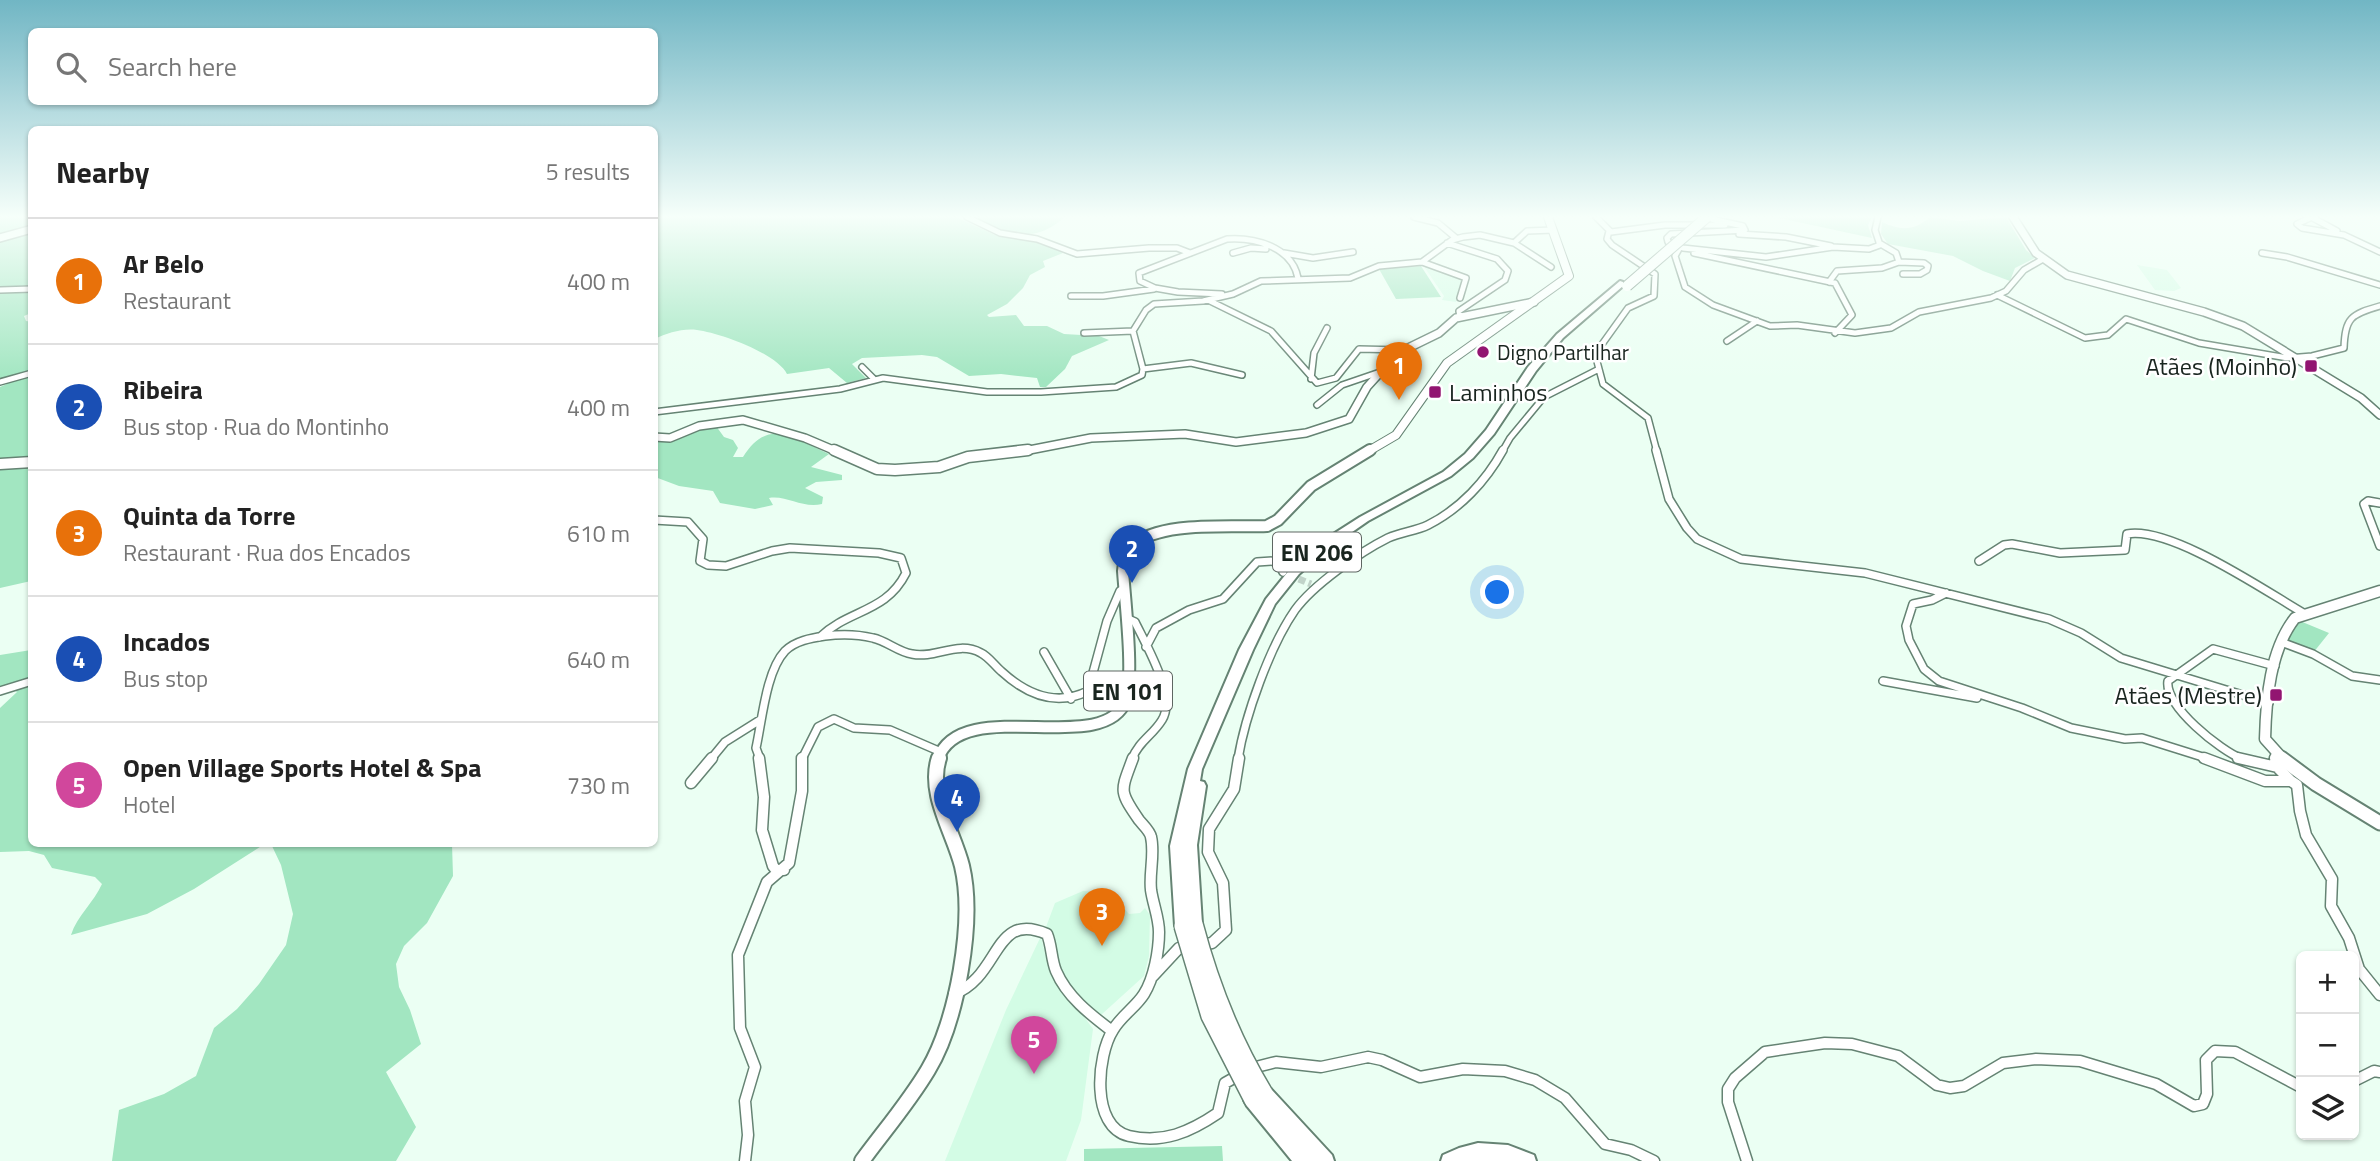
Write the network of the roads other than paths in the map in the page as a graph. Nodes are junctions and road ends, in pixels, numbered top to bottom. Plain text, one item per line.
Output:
1 (1141, 271) edge
2 (1296, 271) edge
3 (1366, 271) edge
4 (1447, 271) edge
5 (1508, 271) edge
6 (1569, 271) edge
7 (1641, 271) edge
8 (1650, 271) edge
9 (1680, 271) edge
10 (1779, 271) edge
11 (1838, 271) edge
12 (1925, 271) edge
13 (2023, 271) edge
14 (2064, 271) edge
15 (2334, 271) edge
16 (1903, 274) dead end
17 (1298, 278) junction
18 (1829, 282) junction
19 (2380, 285) edge
20 (1155, 288) junction
21 (28, 289) edge
22 (0, 290) edge
23 (1226, 295) junction
24 (1997, 295) junction
25 (1071, 296) dead end
26 (1460, 298) dead end
27 (1207, 300) junction
28 (1526, 303) junction
29 (2380, 306) edge
30 (1460, 317) junction
31 (1757, 321) junction
32 (1327, 328) dead end
33 (1133, 331) junction
34 (1084, 333) dead end
35 (1835, 333) junction
36 (1727, 341) dead end
37 (1402, 350) junction
38 (2297, 358) junction
39 (862, 367) dead end
40 (1143, 369) junction
41 (1599, 369) junction
42 (1380, 372) junction
43 (28, 374) edge
44 (1242, 375) dead end
45 (874, 379) junction
46 (1311, 379) junction
47 (0, 382) edge
48 (1317, 405) dead end
49 (658, 412) edge
50 (2380, 415) edge
51 (658, 437) edge
52 (28, 462) edge
53 (0, 464) edge
54 (2380, 503) edge
55 (658, 520) edge
56 (2380, 546) edge
57 (1979, 561) dead end
58 (1283, 572) tunnel mouth
59 (1124, 589) junction
60 (2380, 591) edge
61 (1946, 593) junction
62 (2305, 614) junction
63 (1125, 618) junction
64 (820, 637) junction
65 (2281, 642) junction
66 (1146, 647) junction
67 (1044, 652) dead end
68 (2276, 666) junction
69 (2179, 675) junction
70 (2380, 680) edge
71 (1883, 681) dead end
72 (28, 682) edge
73 (0, 691) edge
74 (1071, 699) junction
75 (1988, 699) junction
76 (2270, 703) junction
77 (760, 720) junction
78 (941, 752) junction
79 (2275, 755) junction
80 (2277, 767) junction
81 (2291, 781) junction
82 (691, 783) dead end
83 (2380, 823) edge
84 (783, 870) junction
85 (1152, 977) junction
86 (954, 994) junction
87 (2380, 995) edge
88 (1112, 1031) junction
89 (2380, 1072) edge
90 (2359, 1078) edge
91 (2296, 1084) edge
92 (1259, 1098) junction
93 (744, 1161) edge
94 (862, 1161) edge
95 (1291, 1161) edge
96 (1304, 1161) edge
97 (1325, 1161) edge
98 (1450, 1161) edge
99 (1477, 1161) edge
100 (1502, 1161) edge
101 (1527, 1161) edge
102 (1654, 1161) edge
103 (1748, 1161) edge

1 - 20 street
2 - 17 street
3 - 17 street
4 - 26 street
5 - 30 street
6 - 28 main road, EN 101
7 - 92 highway, EN 206, bridge
8 - 41 street
9 - 31 street
10 - 18 street
11 - 18 street
12 - 16 street
13 - 24 street
14 - 38 street
15 - 19 street
17 - 23 street
18 - 35 street
20 - 23 street
20 - 25 street
21 - 22 street
23 - 27 street
24 - 35 street
24 - 38 street
27 - 33 street
27 - 46 street
28 - 30 street
28 - 59 main road, EN 101
29 - 38 street
30 - 37 street
31 - 35 street
31 - 36 street
32 - 46 street
33 - 34 street
33 - 40 street
37 - 42 street
37 - 46 street
38 - 50 street
39 - 45 street
40 - 44 street
40 - 45 street
41 - 61 street
41 - 85 street
42 - 48 street
42 - 51 street
43 - 47 street
45 - 49 street
52 - 53 street
54 - 56 street
55 - 64 street
57 - 62 street
58 - 66 street
59 - 63 main road, EN 101
59 - 74 street
60 - 62 street
61 - 69 street
61 - 75 street
62 - 65 street
63 - 66 street
63 - 78 main road, EN 101
64 - 74 street
64 - 77 street
65 - 68 street
65 - 70 street
66 - 85 street
67 - 74 street
68 - 69 street
68 - 76 street
69 - 76 street
69 - 80 street
71 - 75 street
72 - 73 street
75 - 81 street
76 - 79 street
77 - 82 street
77 - 84 street
78 - 84 street
78 - 86 main road
79 - 80 street
79 - 83 street
80 - 81 street
81 - 87 street
84 - 93 street
85 - 88 street
86 - 88 street
86 - 94 main road
88 - 102 street
89 - 90 street
91 - 103 street
92 - 95 highway
92 - 96 highway, EN 206
92 - 97 highway, EN 206
98 - 101 highway
99 - 100 highway

